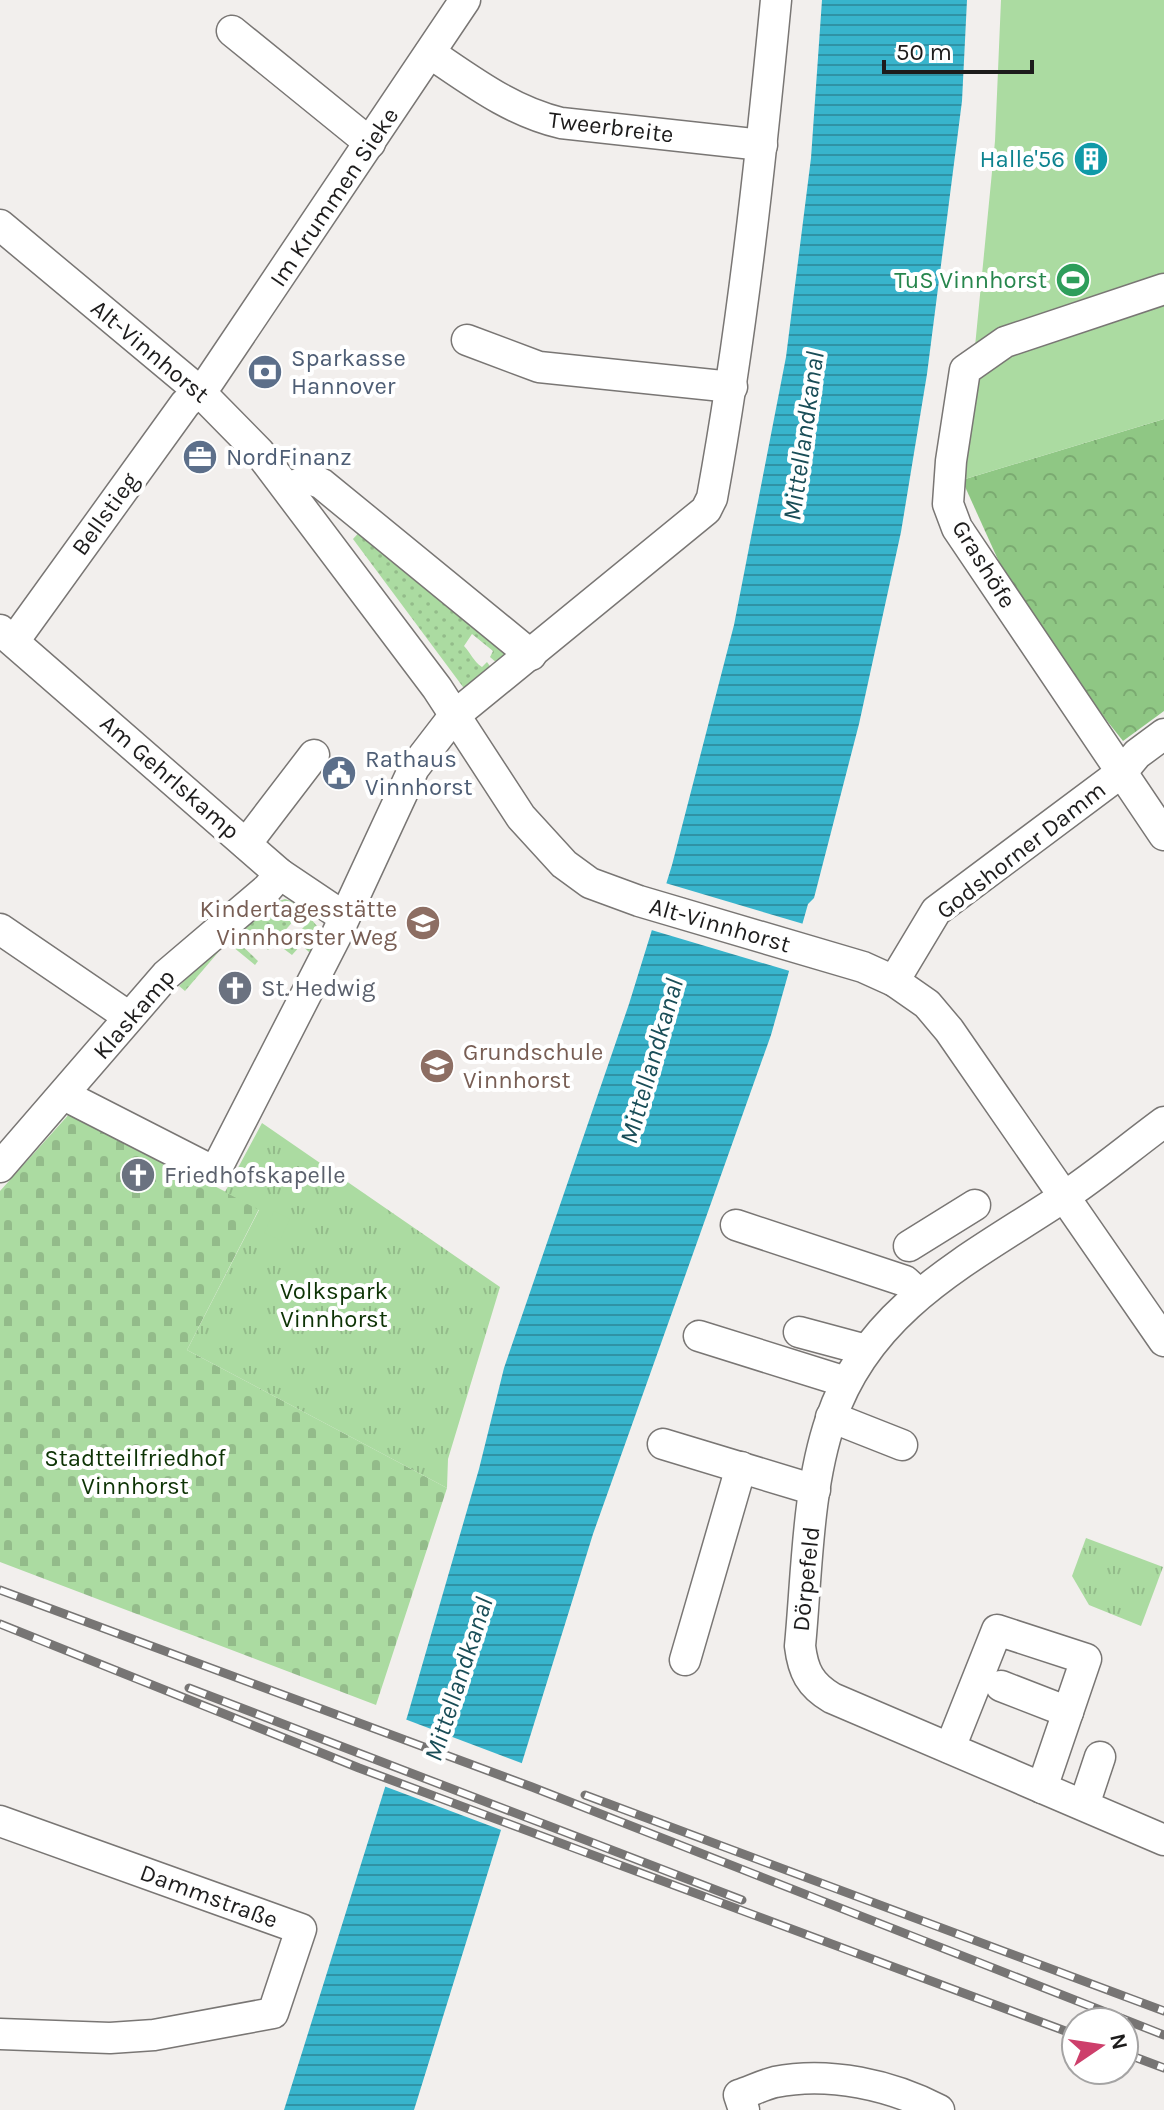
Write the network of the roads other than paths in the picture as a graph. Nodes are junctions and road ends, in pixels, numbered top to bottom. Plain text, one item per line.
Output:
1 (465, 0) edge
2 (776, 0) edge
3 (232, 31) dead end
4 (430, 53) junction
5 (370, 143) junction
6 (762, 145) junction
7 (0, 225) edge
8 (1164, 289) edge
9 (467, 340) dead end
10 (732, 387) junction
11 (199, 391) junction
12 (289, 489) junction
13 (7, 636) edge
14 (531, 655) junction
15 (454, 716) junction
16 (1164, 734) edge
17 (314, 755) dead end
18 (1122, 772) junction
19 (1164, 835) edge
20 (246, 844) junction
21 (280, 874) junction
22 (344, 917) junction
23 (0, 929) edge
24 (894, 981) junction
25 (129, 1017) junction
26 (64, 1095) junction
27 (1164, 1122) edge
28 (0, 1167) edge
29 (1064, 1196) junction
30 (975, 1205) dead end
31 (736, 1225) dead end
32 (909, 1246) dead end
33 (918, 1293) junction
34 (799, 1332) dead end
35 (699, 1336) dead end
36 (1164, 1341) edge
37 (866, 1350) junction
38 (846, 1382) junction
39 (831, 1417) junction
40 (663, 1444) dead end
41 (902, 1445) dead end
42 (741, 1467) junction
43 (815, 1490) junction
44 (685, 1660) dead end
45 (1001, 1686) dead end
46 (1068, 1712) junction
47 (950, 1748) junction
48 (1100, 1757) dead end
49 (1042, 1788) junction
50 (1084, 1805) junction
51 (0, 1821) edge
52 (1164, 1840) edge
53 (0, 2034) edge
54 (744, 2110) edge
55 (939, 2110) edge

1 - 4 street, Im Krummen Sieke
2 - 6 street
3 - 5 street
4 - 5 street, Im Krummen Sieke
4 - 6 street, Tweerbreite
5 - 11 street, Im Krummen Sieke
6 - 10 street
7 - 11 street, Alt-Vinnhorst
8 - 18 street, Grashöfe
9 - 10 street
10 - 14 street
11 - 12 street, Alt-Vinnhorst
11 - 13 street, Bellstieg
12 - 14 street
12 - 15 street, Alt-Vinnhorst
13 - 20 street, Am Gehrlskamp
14 - 15 street
15 - 22 street
15 - 24 street, Alt-Vinnhorst
16 - 18 street, Godshorner Damm
17 - 20 street
18 - 19 street, Grashöfe
18 - 24 street, Godshorner Damm
20 - 21 street, Am Gehrlskamp
21 - 22 street, Am Gehrlskamp
21 - 25 street, Klaskamp
22 - 26 street
23 - 25 street
24 - 29 street, Alt-Vinnhorst
25 - 26 street, Klaskamp
26 - 28 street, Klaskamp
27 - 29 street, Dörpefeld
29 - 33 street, Dörpefeld
29 - 36 street, Alt-Vinnhorst
30 - 32 street
31 - 33 street
33 - 37 street, Dörpefeld
34 - 37 street
35 - 38 street
37 - 38 street, Dörpefeld
38 - 39 street, Dörpefeld
39 - 41 street
39 - 43 street, Dörpefeld
40 - 42 street
42 - 43 street
42 - 44 street
43 - 47 street, Dörpefeld
45 - 46 street
46 - 47 street
46 - 49 street
47 - 49 street, Dörpefeld
48 - 50 street
49 - 50 street, Dörpefeld
50 - 52 street, Dörpefeld
51 - 53 street, Dammstraße
54 - 55 street

